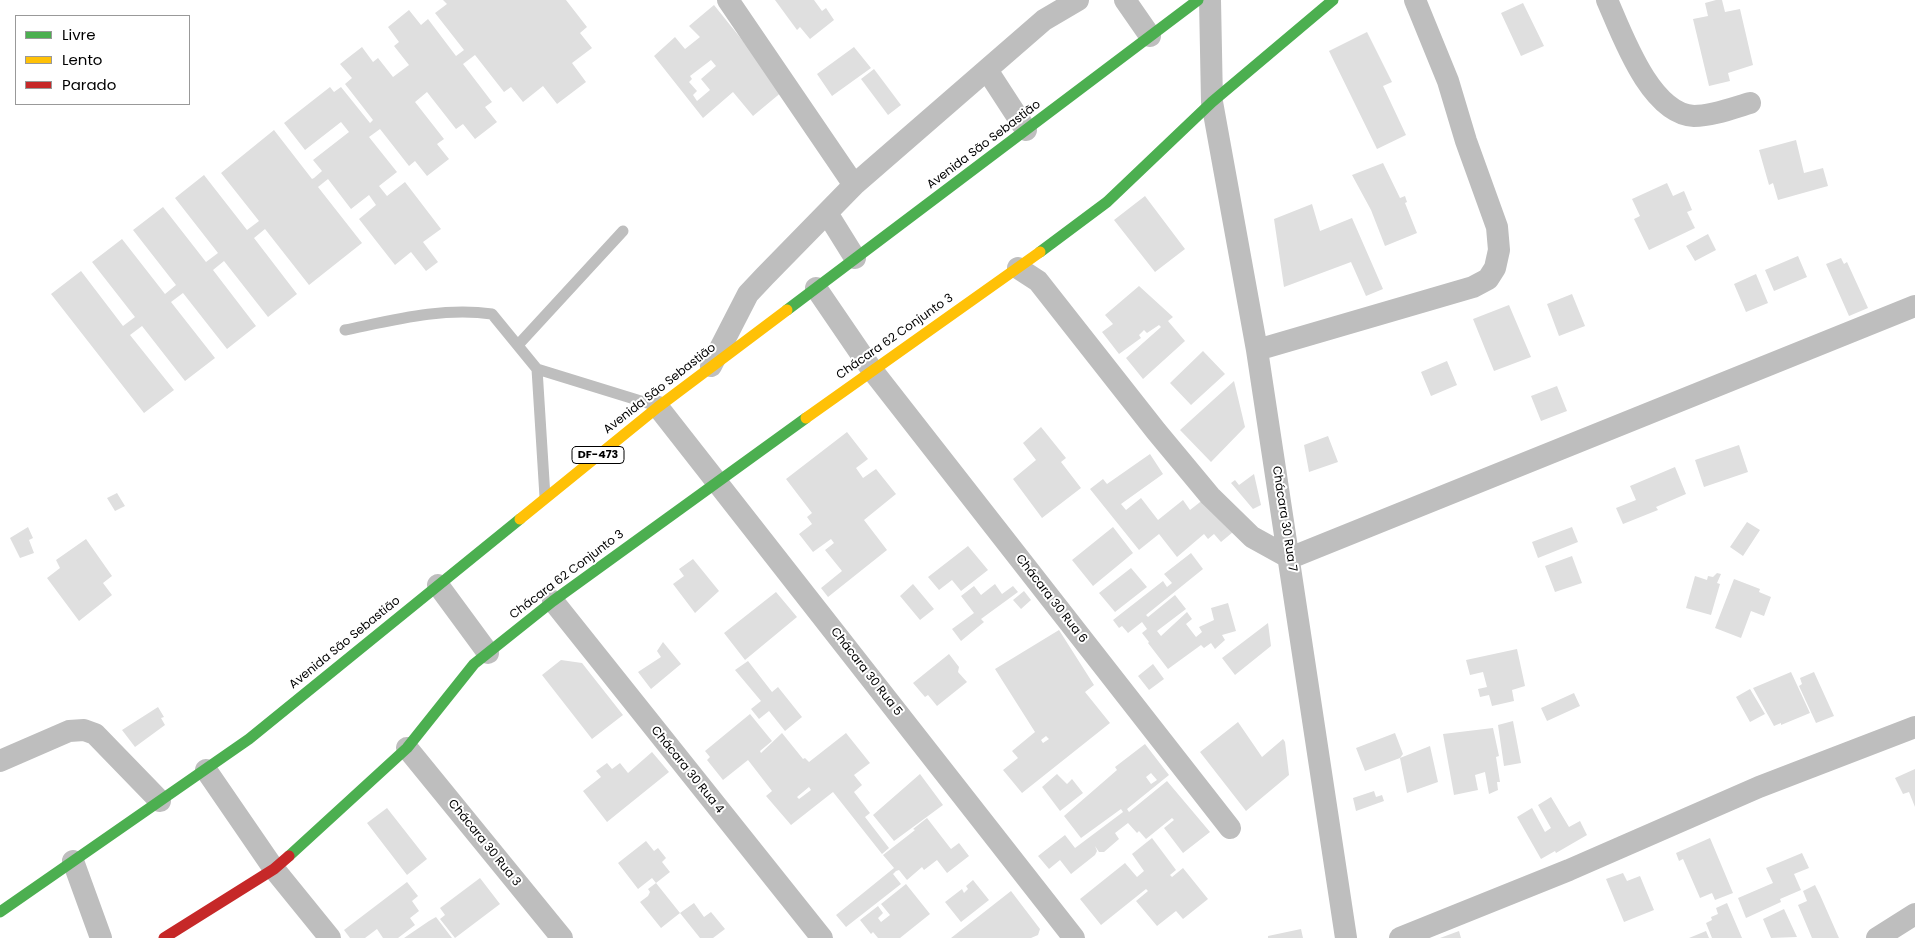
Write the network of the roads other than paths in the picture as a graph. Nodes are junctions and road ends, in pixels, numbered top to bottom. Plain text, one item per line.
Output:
1 (728, 0) edge
2 (1078, 0) edge
3 (1125, 0) edge
4 (1198, 0) edge
5 (1210, 0) edge
6 (1333, 0) edge
7 (1415, 0) edge
8 (1607, 0) edge
9 (1150, 36) junction
10 (987, 70) junction
11 (1212, 102) junction
12 (1750, 103) dead end
13 (1026, 130) junction
14 (854, 185) junction
15 (827, 213) junction
16 (623, 231) dead end
17 (855, 258) junction
18 (1018, 268) junction
19 (816, 288) junction
20 (1915, 306) edge
21 (345, 330) dead end
22 (518, 345) junction
23 (1257, 350) junction
24 (711, 366) junction
25 (537, 369) junction
26 (872, 370) junction
27 (658, 406) junction
28 (716, 480) junction
29 (545, 498) junction
30 (1290, 558) junction
31 (438, 585) junction
32 (553, 601) junction
33 (488, 653) junction
34 (1915, 727) edge
35 (407, 748) junction
36 (0, 762) edge
37 (206, 770) junction
38 (160, 801) junction
39 (1230, 828) dead end
40 (73, 861) junction
41 (274, 869) junction
42 (0, 912) edge
43 (1915, 914) edge
44 (1065, 935) edge
45 (101, 938) edge
46 (164, 938) edge
47 (330, 938) edge
48 (562, 938) edge
49 (822, 938) edge
50 (1346, 938) edge
51 (1400, 938) edge
52 (1877, 938) edge

1 - 14 street
2 - 10 street
3 - 9 street
4 - 9 main road, Avenida São Sebastião / DF-473
5 - 11 street, Chácara 30 Rua 7
6 - 11 main road
7 - 23 street
8 - 12 street
9 - 13 main road, Avenida São Sebastião / DF-473
10 - 13 street
10 - 14 street
11 - 18 main road
11 - 23 street, Chácara 30 Rua 7
13 - 17 main road, Avenida São Sebastião / DF-473
14 - 15 street
15 - 17 street
15 - 24 street
16 - 22 lane
17 - 19 main road, Avenida São Sebastião / DF-473
18 - 26 main road, Chácara 62 Conjunto 3
18 - 30 street
19 - 24 main road, Avenida São Sebastião / DF-473
19 - 26 street, Chácara 30 Rua 6
20 - 30 street
21 - 22 lane
22 - 25 lane
23 - 30 street, Chácara 30 Rua 7
24 - 27 main road, Avenida São Sebastião / DF-473
25 - 27 lane
25 - 29 lane
26 - 28 main road, Chácara 62 Conjunto 3
26 - 39 street, Chácara 30 Rua 6
27 - 28 street, Chácara 30 Rua 5
27 - 29 main road, Avenida São Sebastião / DF-473
28 - 32 main road, Chácara 62 Conjunto 3
28 - 44 street, Chácara 30 Rua 5
29 - 31 main road, Avenida São Sebastião / DF-473
30 - 50 street, Chácara 30 Rua 7
31 - 33 street
31 - 37 main road, Avenida São Sebastião / DF-473
32 - 33 main road, Chácara 62 Conjunto 3
32 - 49 street, Chácara 30 Rua 4
33 - 35 main road, Chácara 62 Conjunto 3
34 - 51 street
35 - 41 main road, Chácara 62 Conjunto 3
35 - 48 street, Chácara 30 Rua 3
36 - 38 street
37 - 38 main road, Avenida São Sebastião / DF-473
37 - 41 street
38 - 40 main road, Avenida São Sebastião / DF-473
40 - 42 main road, Avenida São Sebastião / DF-473
40 - 45 street
41 - 46 main road, Chácara 62 Conjunto 3
41 - 47 street
43 - 52 street

